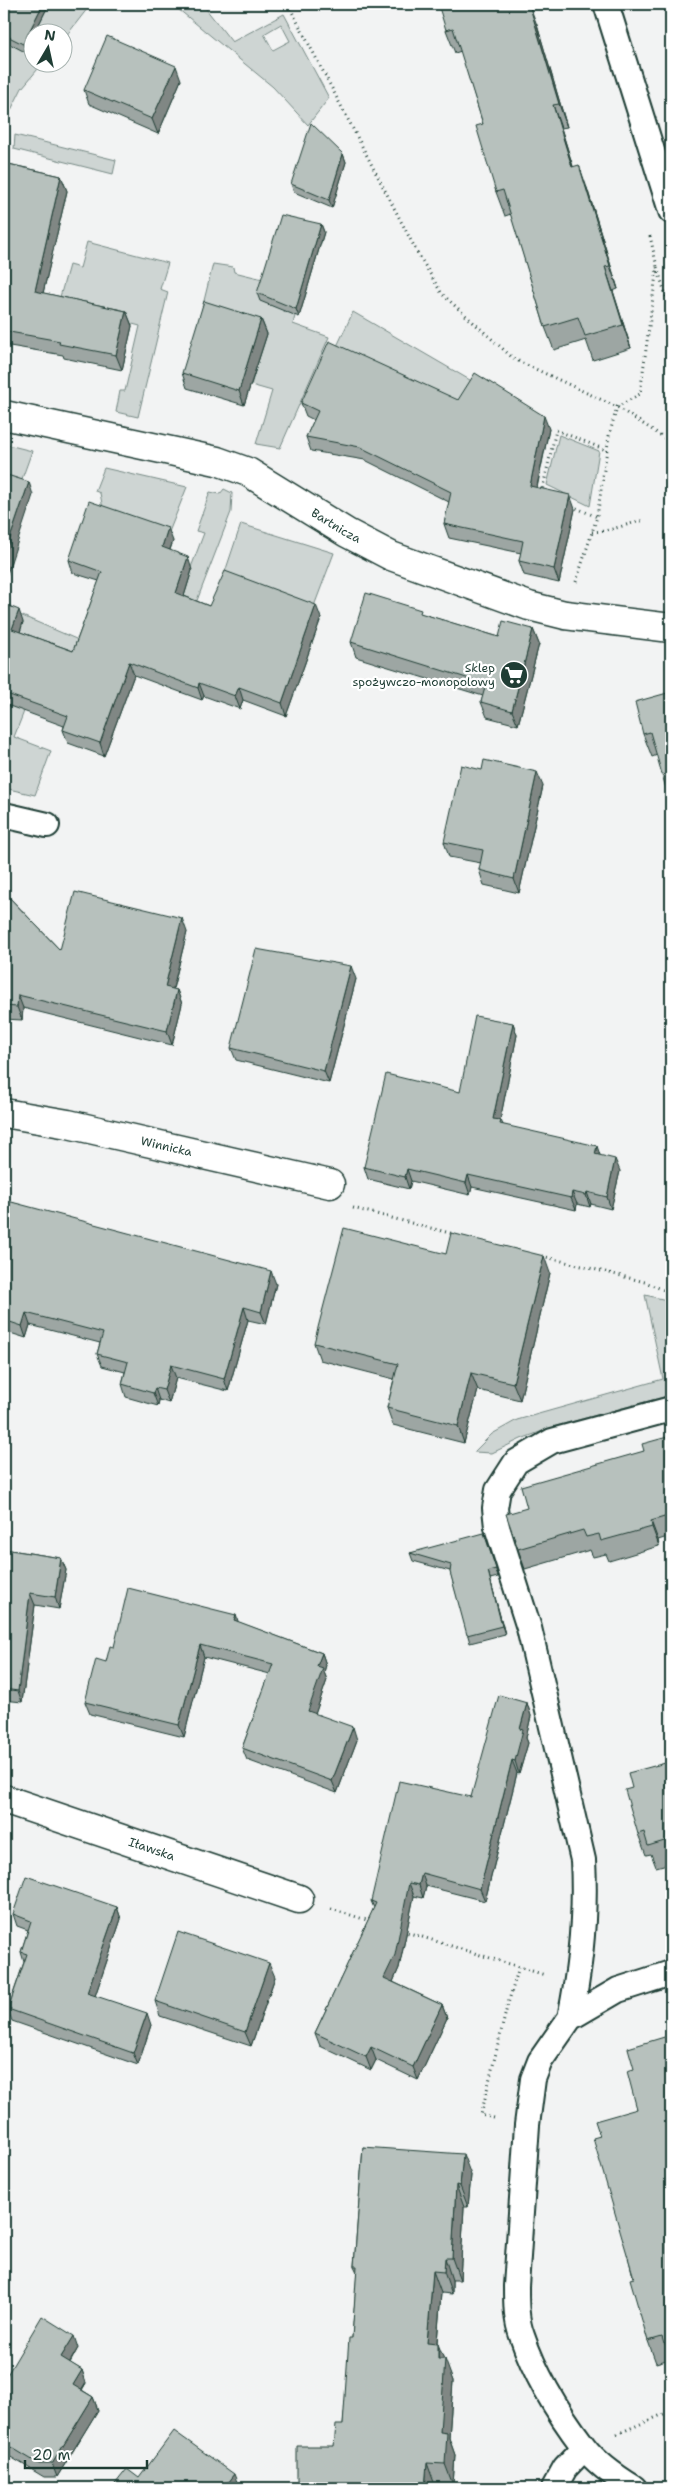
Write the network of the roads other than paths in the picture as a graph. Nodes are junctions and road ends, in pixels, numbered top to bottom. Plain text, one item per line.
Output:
1 (606, 4) edge
2 (671, 212) edge
3 (4, 415) edge
4 (671, 628) edge
5 (4, 815) edge
6 (47, 825) dead end
7 (4, 1113) edge
8 (330, 1184) dead end
9 (671, 1409) edge
10 (4, 1799) edge
11 (299, 1899) road end
12 (671, 1973) edge
13 (570, 2018) junction
14 (584, 2448) junction
15 (554, 2488) edge
16 (634, 2488) edge

1 - 2 lane
3 - 4 street, Bartnicza
5 - 6 lane
7 - 8 street, Winnicka
9 - 13 lane
10 - 11 street, Iławska
12 - 13 lane
13 - 14 lane
14 - 15 lane
14 - 16 lane

